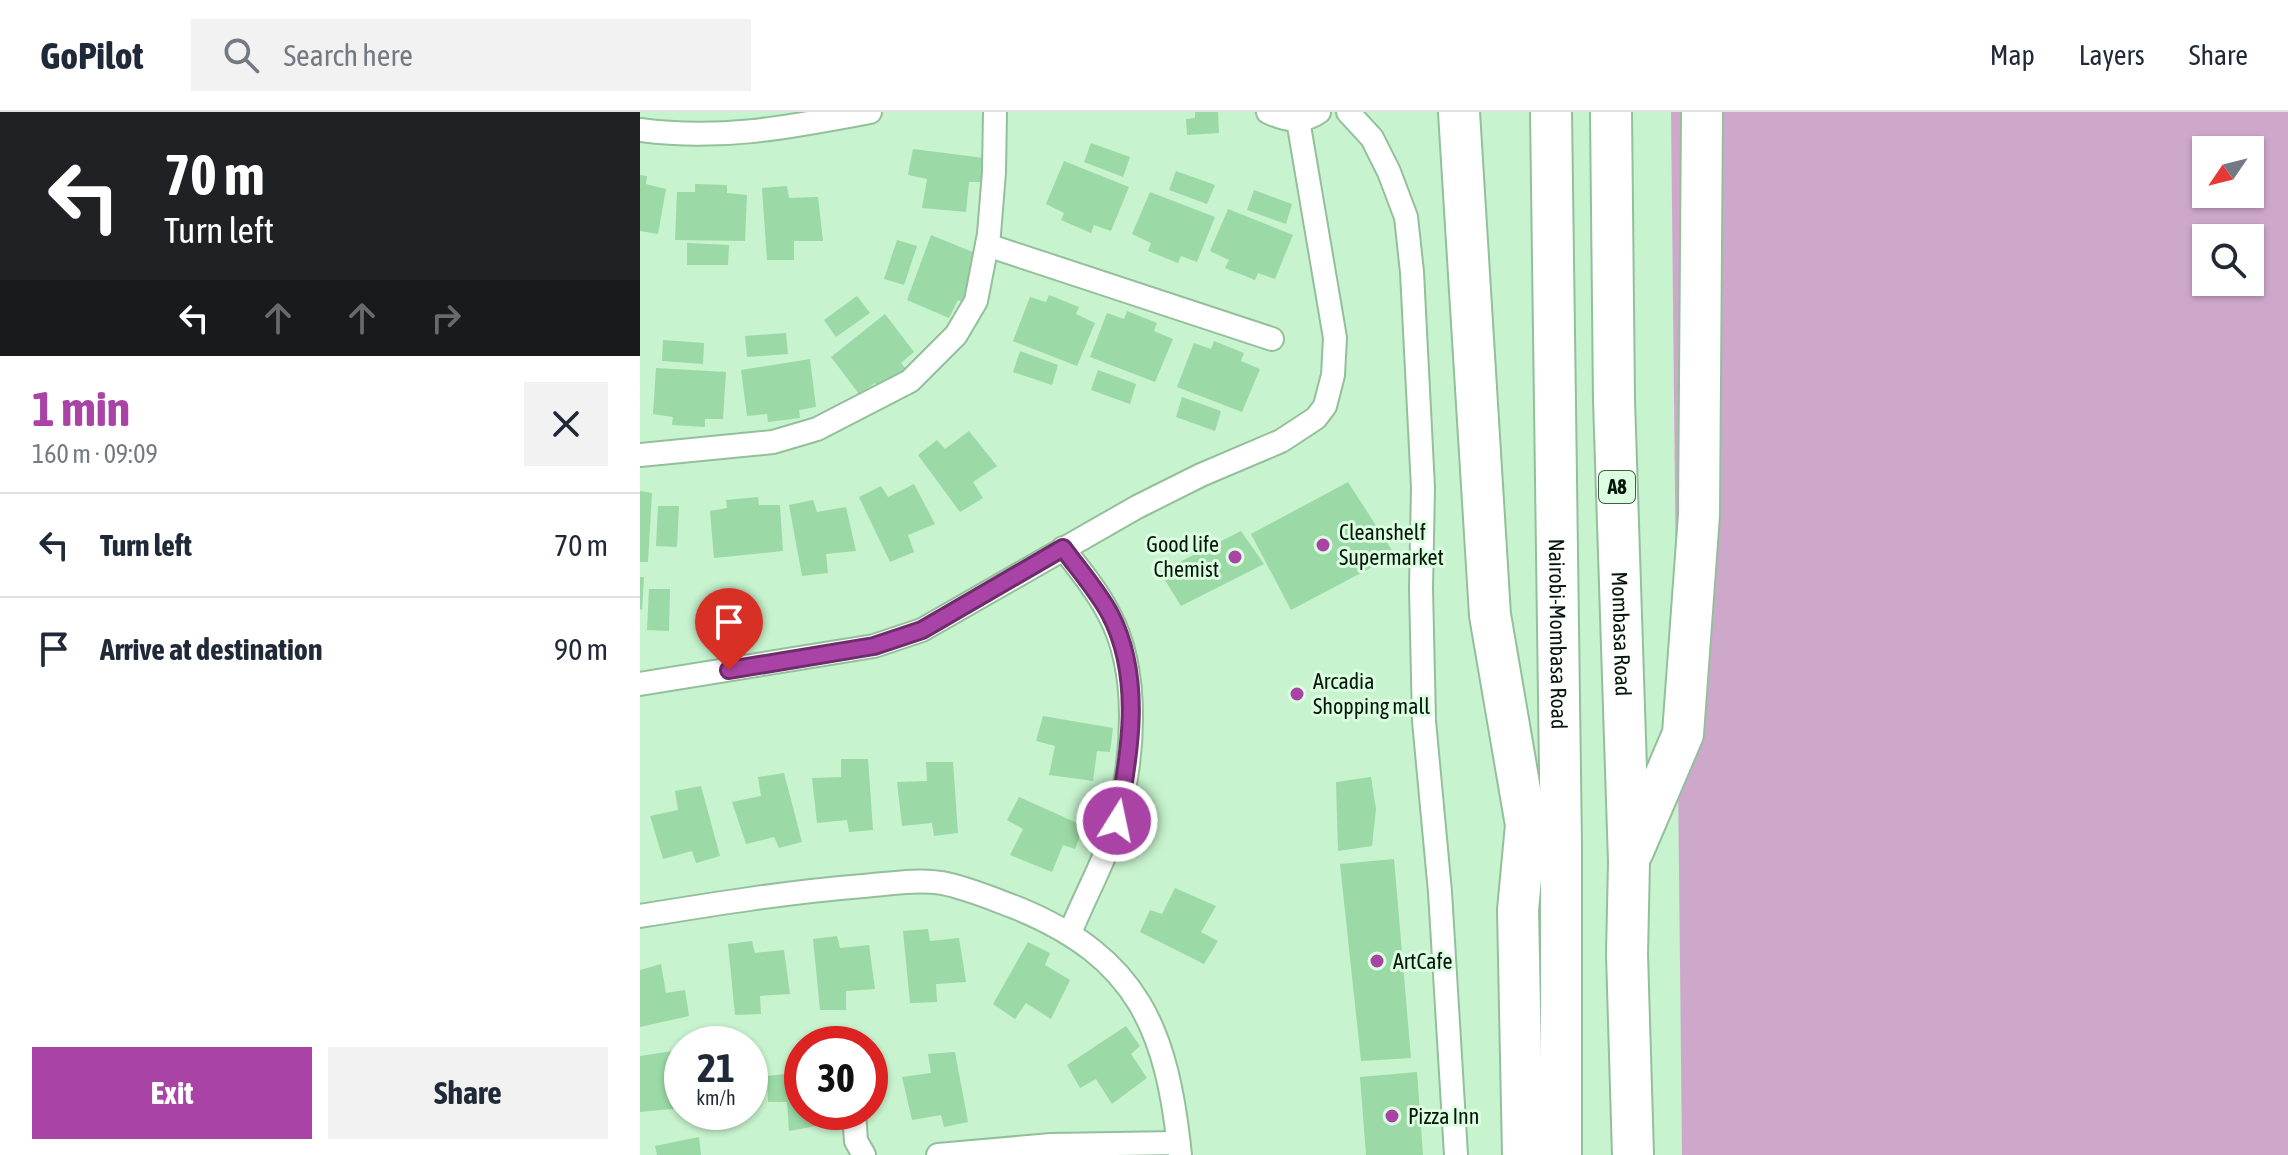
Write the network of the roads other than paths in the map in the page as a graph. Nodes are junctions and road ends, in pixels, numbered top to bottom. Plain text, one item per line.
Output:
1 (870, 112) edge
2 (995, 112) edge
3 (1268, 112) edge
4 (1348, 112) edge
5 (1459, 112) edge
6 (1551, 112) edge
7 (1611, 112) edge
8 (1702, 112) edge
9 (1309, 116) edge
10 (640, 130) edge
11 (987, 245) junction
12 (1272, 339) dead end
13 (640, 455) edge
14 (1063, 548) junction
15 (640, 684) edge
16 (1526, 825) junction
17 (1561, 846) junction
18 (1629, 862) junction
19 (640, 916) edge
20 (1070, 933) junction
21 (855, 1130) edge
22 (1179, 1149) edge
23 (864, 1155) edge
24 (938, 1155) edge
25 (1456, 1155) edge
26 (1523, 1155) edge
27 (1561, 1155) edge
28 (1633, 1155) edge

1 - 10 street
2 - 11 street
3 - 9 street
4 - 25 street
5 - 16 highway
6 - 17 highway, Nairobi-Mombasa Road
7 - 18 highway, Mombasa Road / A8
8 - 18 highway
9 - 14 street
11 - 12 street
11 - 13 street
14 - 15 street
14 - 20 street
16 - 17 highway
16 - 26 highway
17 - 27 highway, Nairobi-Mombasa Road
18 - 28 highway, Mombasa Road / A8
19 - 20 street
20 - 22 street
21 - 23 street
22 - 24 street

